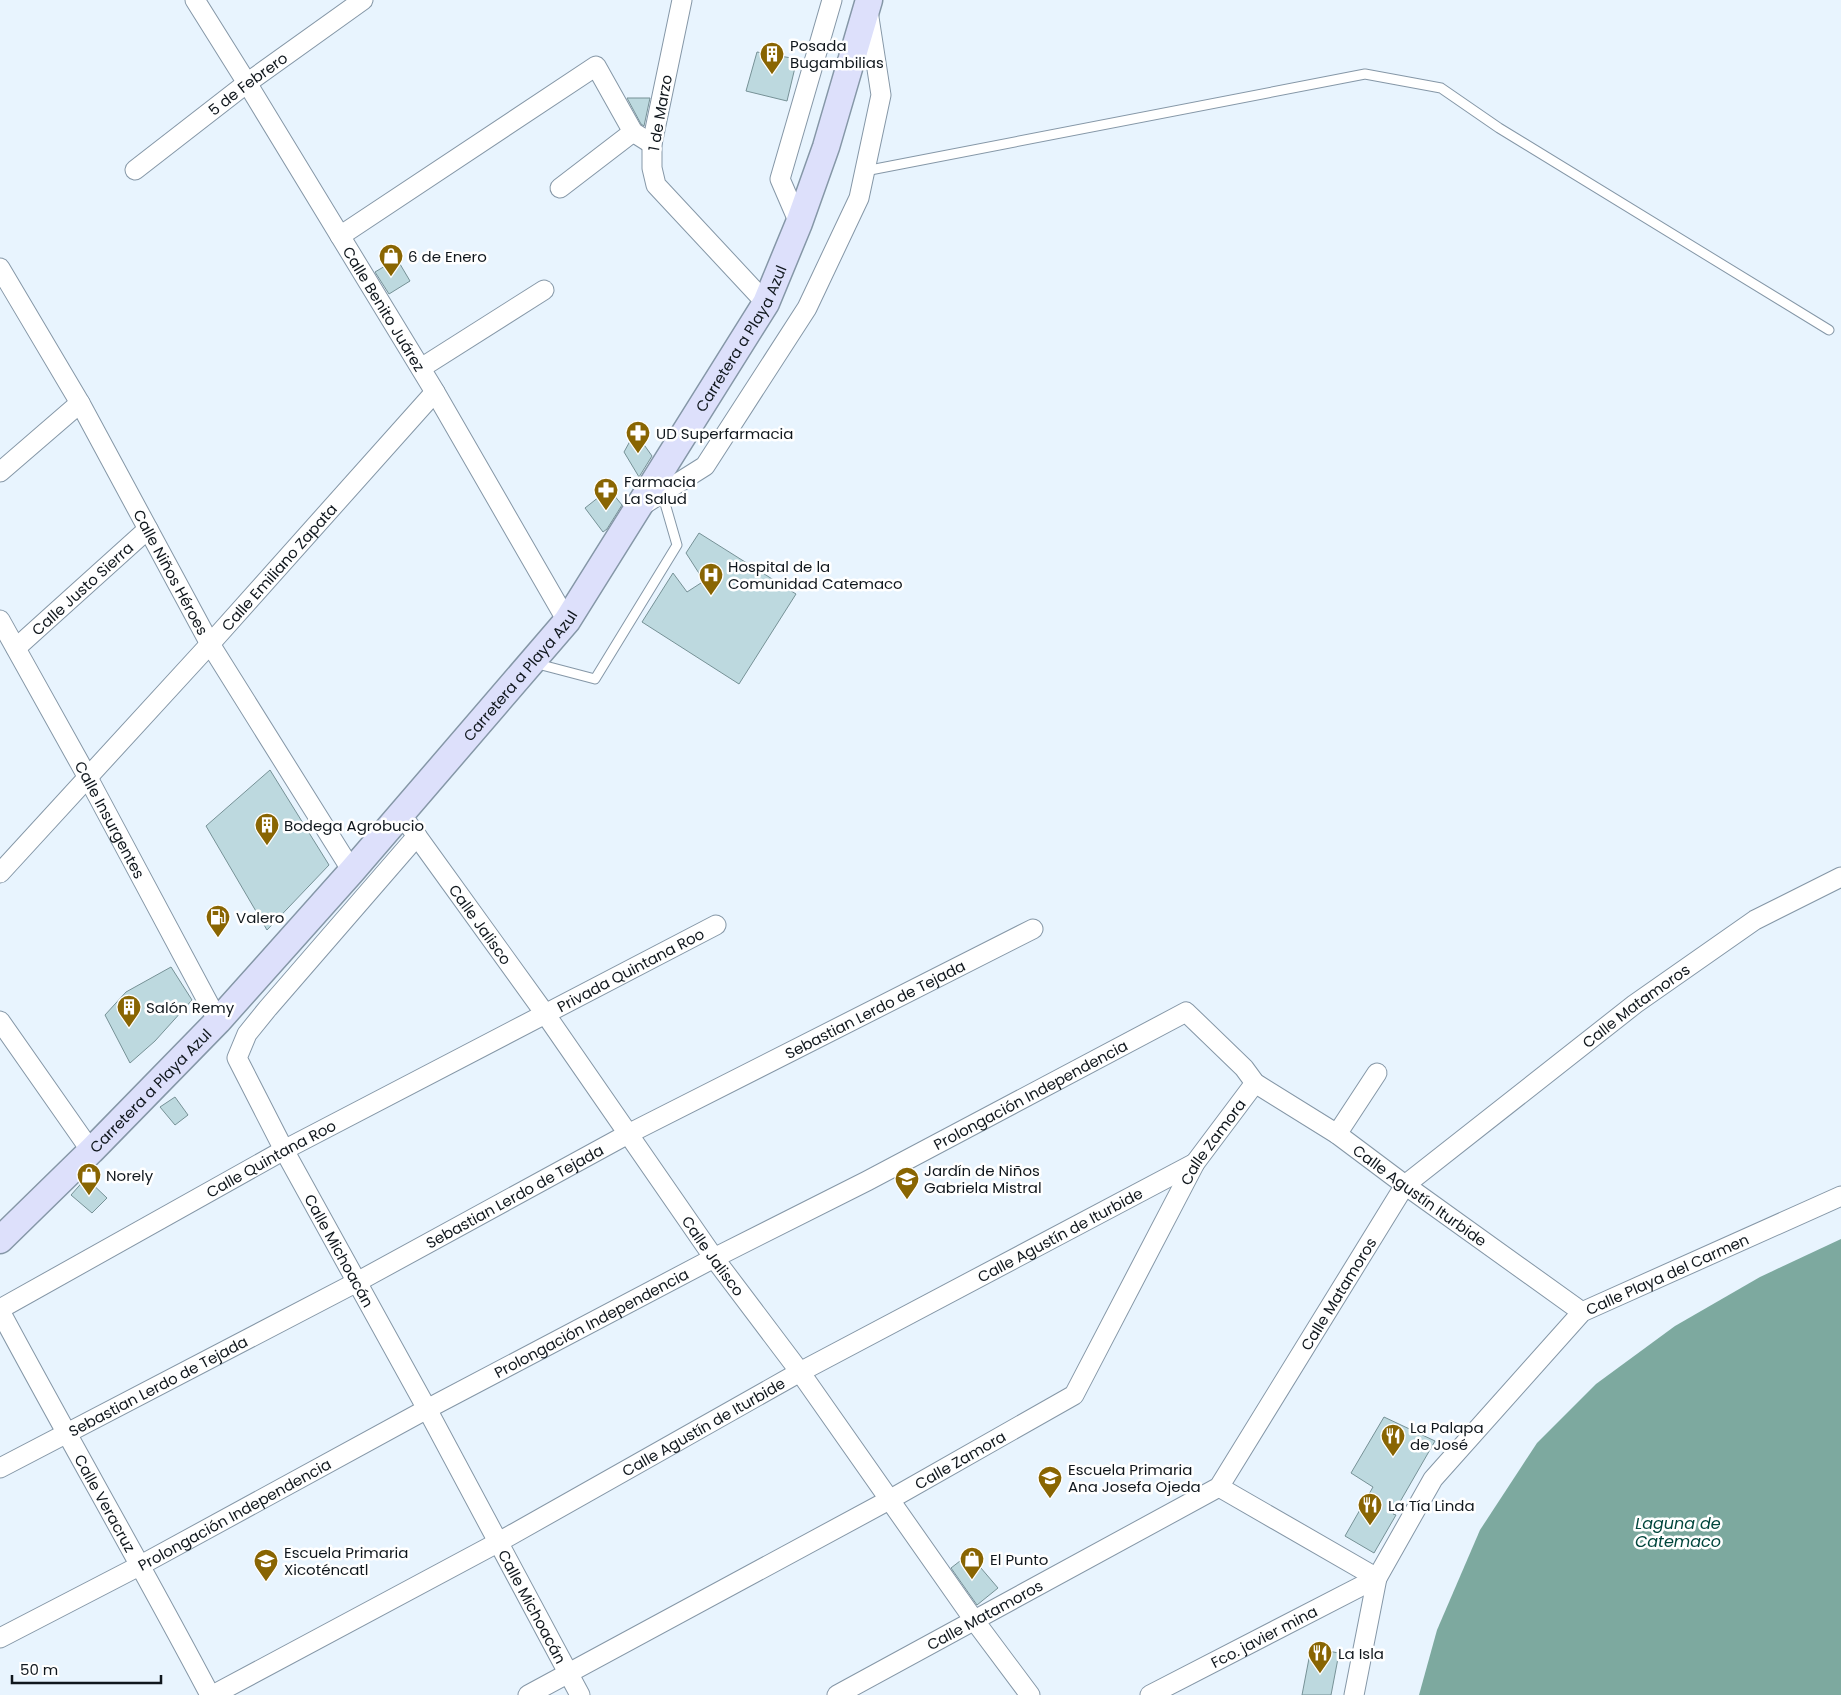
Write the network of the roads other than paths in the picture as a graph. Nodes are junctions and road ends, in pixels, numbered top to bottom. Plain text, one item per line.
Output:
1 (195, 0) edge
2 (363, 0) edge
3 (682, 0) edge
4 (832, 0) edge
5 (868, 3) edge
6 (247, 83) junction
7 (633, 132) junction
8 (652, 144) junction
9 (135, 170) dead end
10 (864, 171) junction
11 (560, 188) dead end
12 (799, 223) junction
13 (340, 236) junction
14 (0, 268) edge
15 (544, 290) dead end
16 (7, 295) edge
17 (766, 303) junction
18 (1829, 330) dead end
19 (421, 368) junction
20 (435, 392) junction
21 (80, 403) junction
22 (0, 472) edge
23 (658, 486) junction
24 (148, 529) junction
25 (0, 620) edge
26 (567, 621) junction
27 (210, 644) junction
28 (16, 648) junction
29 (532, 662) junction
30 (88, 776) junction
31 (401, 814) junction
32 (417, 836) junction
33 (352, 871) junction
34 (0, 873) edge
35 (1841, 877) edge
36 (716, 925) dead end
37 (1033, 929) dead end
38 (1186, 1012) joint
39 (546, 1014) junction
40 (218, 1020) junction
41 (2, 1027) edge
42 (1377, 1073) dead end
43 (1255, 1083) junction
44 (628, 1134) junction
45 (1337, 1134) junction
46 (284, 1150) junction
47 (91, 1151) junction
48 (1195, 1163) junction
49 (1405, 1185) junction
50 (1841, 1196) edge
51 (0, 1240) edge
52 (714, 1258) junction
53 (357, 1282) junction
54 (0, 1310) edge
55 (1582, 1312) junction
56 (800, 1372) junction
57 (428, 1409) junction
58 (66, 1433) junction
59 (0, 1468) edge
60 (1219, 1487) junction
61 (888, 1500) junction
62 (497, 1543) junction
63 (141, 1565) junction
64 (1377, 1578) junction
65 (974, 1620) junction
66 (0, 1638) edge
67 (568, 1674) junction
68 (212, 1695) edge
69 (528, 1695) edge
70 (580, 1695) edge
71 (837, 1695) edge
72 (1030, 1695) edge
73 (1150, 1695) edge
74 (1354, 1695) edge

1 - 6 street, Calle Benito Juárez
2 - 6 street, 5 de Febrero
3 - 8 street, 1 de Marzo
4 - 12 street
5 - 10 street
5 - 12 main road, Carretera a Playa Azul
6 - 9 street, 5 de Febrero
6 - 13 street, Calle Benito Juárez
7 - 8 street
7 - 11 street
7 - 13 street
8 - 17 street, 1 de Marzo
10 - 18 lane
10 - 23 street
12 - 17 main road, Carretera a Playa Azul
13 - 19 street, Calle Benito Juárez
14 - 16 street, Calle Niños Héroes
15 - 19 street
16 - 21 street, Calle Niños Héroes
17 - 23 main road, Carretera a Playa Azul
19 - 20 street, Calle Benito Juárez
20 - 26 street, Calle Benito Juárez
20 - 27 street, Calle Emiliano Zapata
21 - 22 street
21 - 24 street, Calle Niños Héroes
23 - 26 main road, Carretera a Playa Azul
23 - 29 lane
24 - 27 street, Calle Niños Héroes
24 - 28 street, Calle Justo Sierra
25 - 28 street, Calle Insurgentes
26 - 29 main road, Carretera a Playa Azul
27 - 30 street, Calle Emiliano Zapata
27 - 33 street, Calle Niños Héroes
28 - 30 street, Calle Insurgentes
29 - 31 main road, Carretera a Playa Azul
30 - 34 street, Calle Emiliano Zapata
30 - 40 street, Calle Insurgentes
31 - 32 street, Calle Jalisco
31 - 33 main road, Carretera a Playa Azul
32 - 39 street, Calle Jalisco
32 - 46 street, Calle Michoacán
33 - 40 main road, Carretera a Playa Azul
35 - 49 street, Calle Matamoros
36 - 39 street, Privada Quintana Roo
37 - 44 street, Sebastian Lerdo de Tejada
38 - 43 street, Calle Agustín Iturbide
38 - 52 street, Prolongación Independencia
39 - 44 street, Calle Jalisco
39 - 46 street, Calle Quintana Roo
40 - 47 main road, Carretera a Playa Azul
41 - 47 street
42 - 45 street
43 - 45 street, Calle Agustín Iturbide
43 - 48 street, Calle Zamora
44 - 52 street, Calle Jalisco
44 - 53 street, Sebastian Lerdo de Tejada
45 - 49 street, Calle Agustín Iturbide
46 - 53 street, Calle Michoacán
46 - 54 street, Calle Quintana Roo
47 - 51 main road, Carretera a Playa Azul
48 - 56 street, Calle Agustín de Iturbide
48 - 61 street, Calle Zamora
49 - 55 street, Calle Agustín Iturbide
49 - 60 street, Calle Matamoros
50 - 55 street, Calle Playa del Carmen
52 - 56 street, Calle Jalisco
52 - 57 street, Prolongación Independencia
53 - 57 street, Calle Michoacán
53 - 58 street, Sebastian Lerdo de Tejada
54 - 58 street, Calle Veracruz
55 - 64 street, Calle Playa del Carmen
56 - 61 street, Calle Jalisco
56 - 62 street, Calle Agustín de Iturbide
57 - 62 street, Calle Michoacán
57 - 63 street, Prolongación Independencia
58 - 59 street, Sebastian Lerdo de Tejada
58 - 63 street, Calle Veracruz
60 - 64 street
60 - 65 street, Calle Matamoros
61 - 65 street, Calle Jalisco
61 - 67 street, Calle Zamora
62 - 67 street, Calle Michoacán
62 - 68 street, Calle Agustín de Iturbide
63 - 66 street, Prolongación Independencia
63 - 68 street, Calle Veracruz
64 - 73 street, Fco. javier mina
64 - 74 street
65 - 71 street, Calle Matamoros
65 - 72 street, Calle Jalisco
67 - 69 street, Calle Zamora
67 - 70 street, Calle Michoacán

